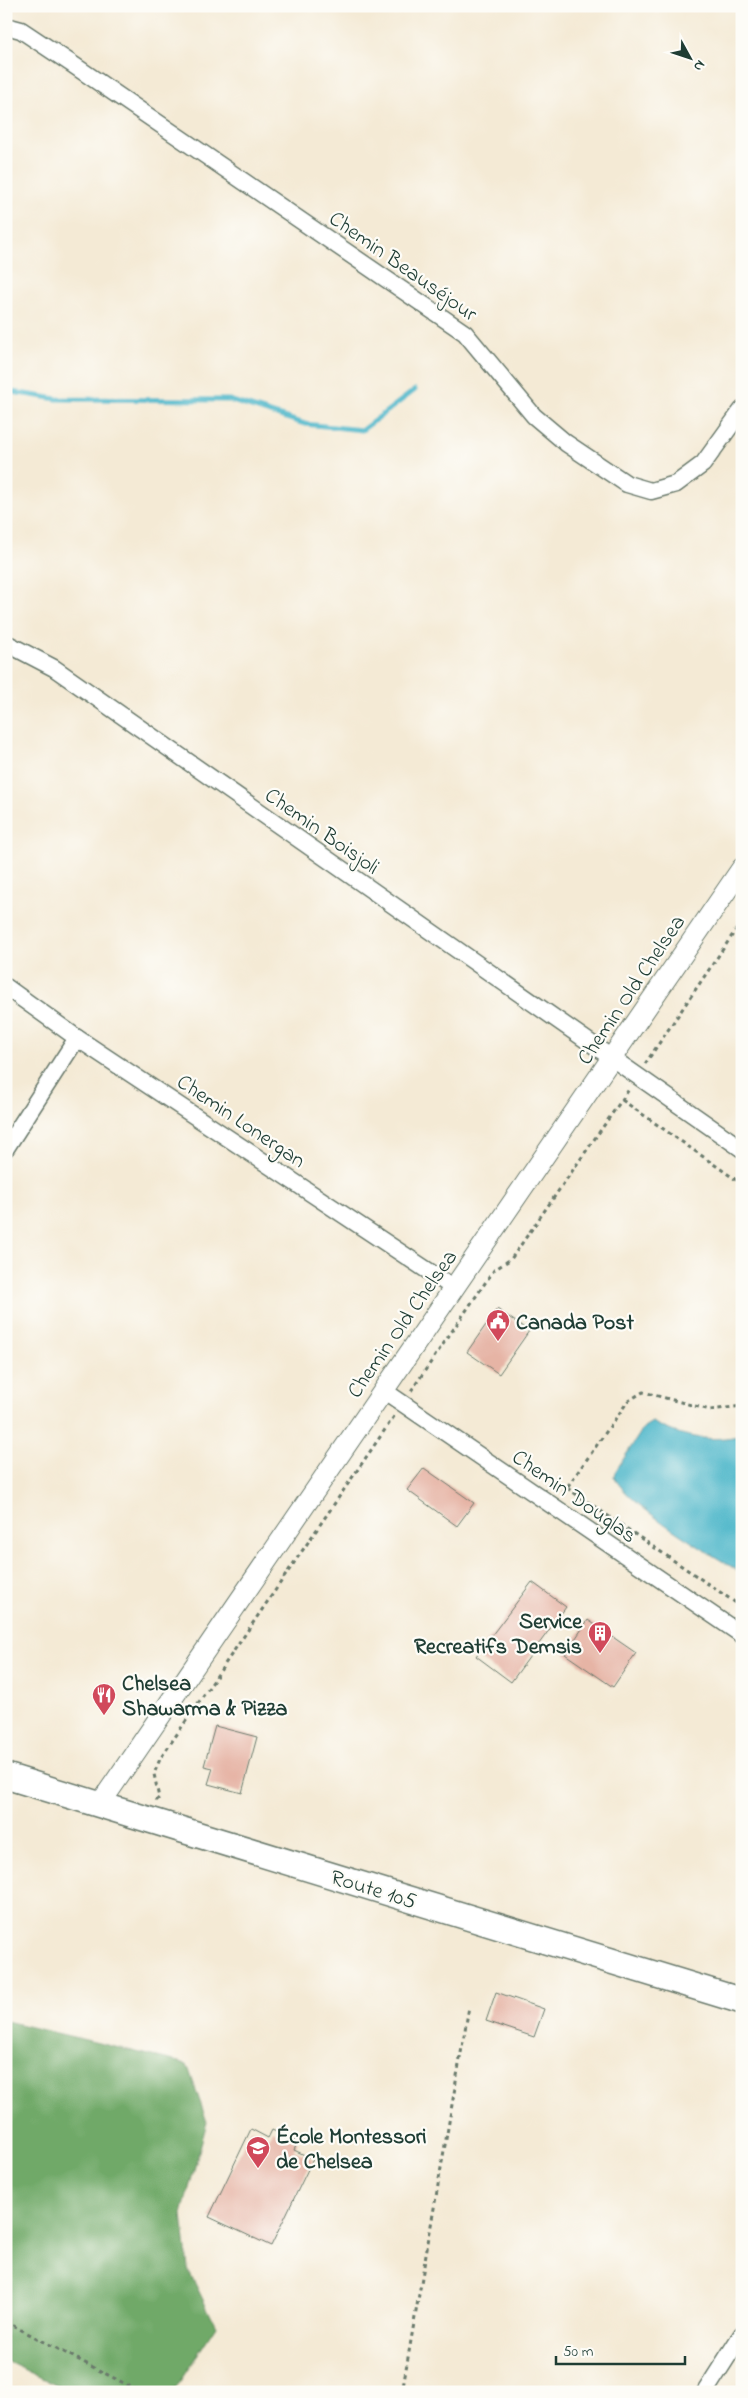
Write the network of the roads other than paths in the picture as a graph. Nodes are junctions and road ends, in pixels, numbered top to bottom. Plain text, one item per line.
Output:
1 (6, 26) edge
2 (742, 410) edge
3 (6, 643) edge
4 (742, 868) edge
5 (6, 987) edge
6 (77, 1038) junction
7 (611, 1059) junction
8 (6, 1148) edge
9 (742, 1149) edge
10 (454, 1288) junction
11 (384, 1390) junction
12 (742, 1635) edge
13 (6, 1776) edge
14 (100, 1804) junction
15 (742, 2001) edge
16 (742, 2334) edge
17 (705, 2392) edge

1 - 2 street, Chemin Beauséjour
3 - 7 street, Chemin Boisjoli
4 - 7 street, Chemin Old Chelsea
5 - 6 street, Chemin Lonergan
6 - 8 street
6 - 10 street, Chemin Lonergan
7 - 9 street, Chemin Boisjoli
7 - 10 street, Chemin Old Chelsea
10 - 11 street, Chemin Old Chelsea
11 - 12 street, Chemin Douglas
11 - 14 street, Chemin Old Chelsea
13 - 14 main road, Route 105
14 - 15 main road, Route 105
16 - 17 street

